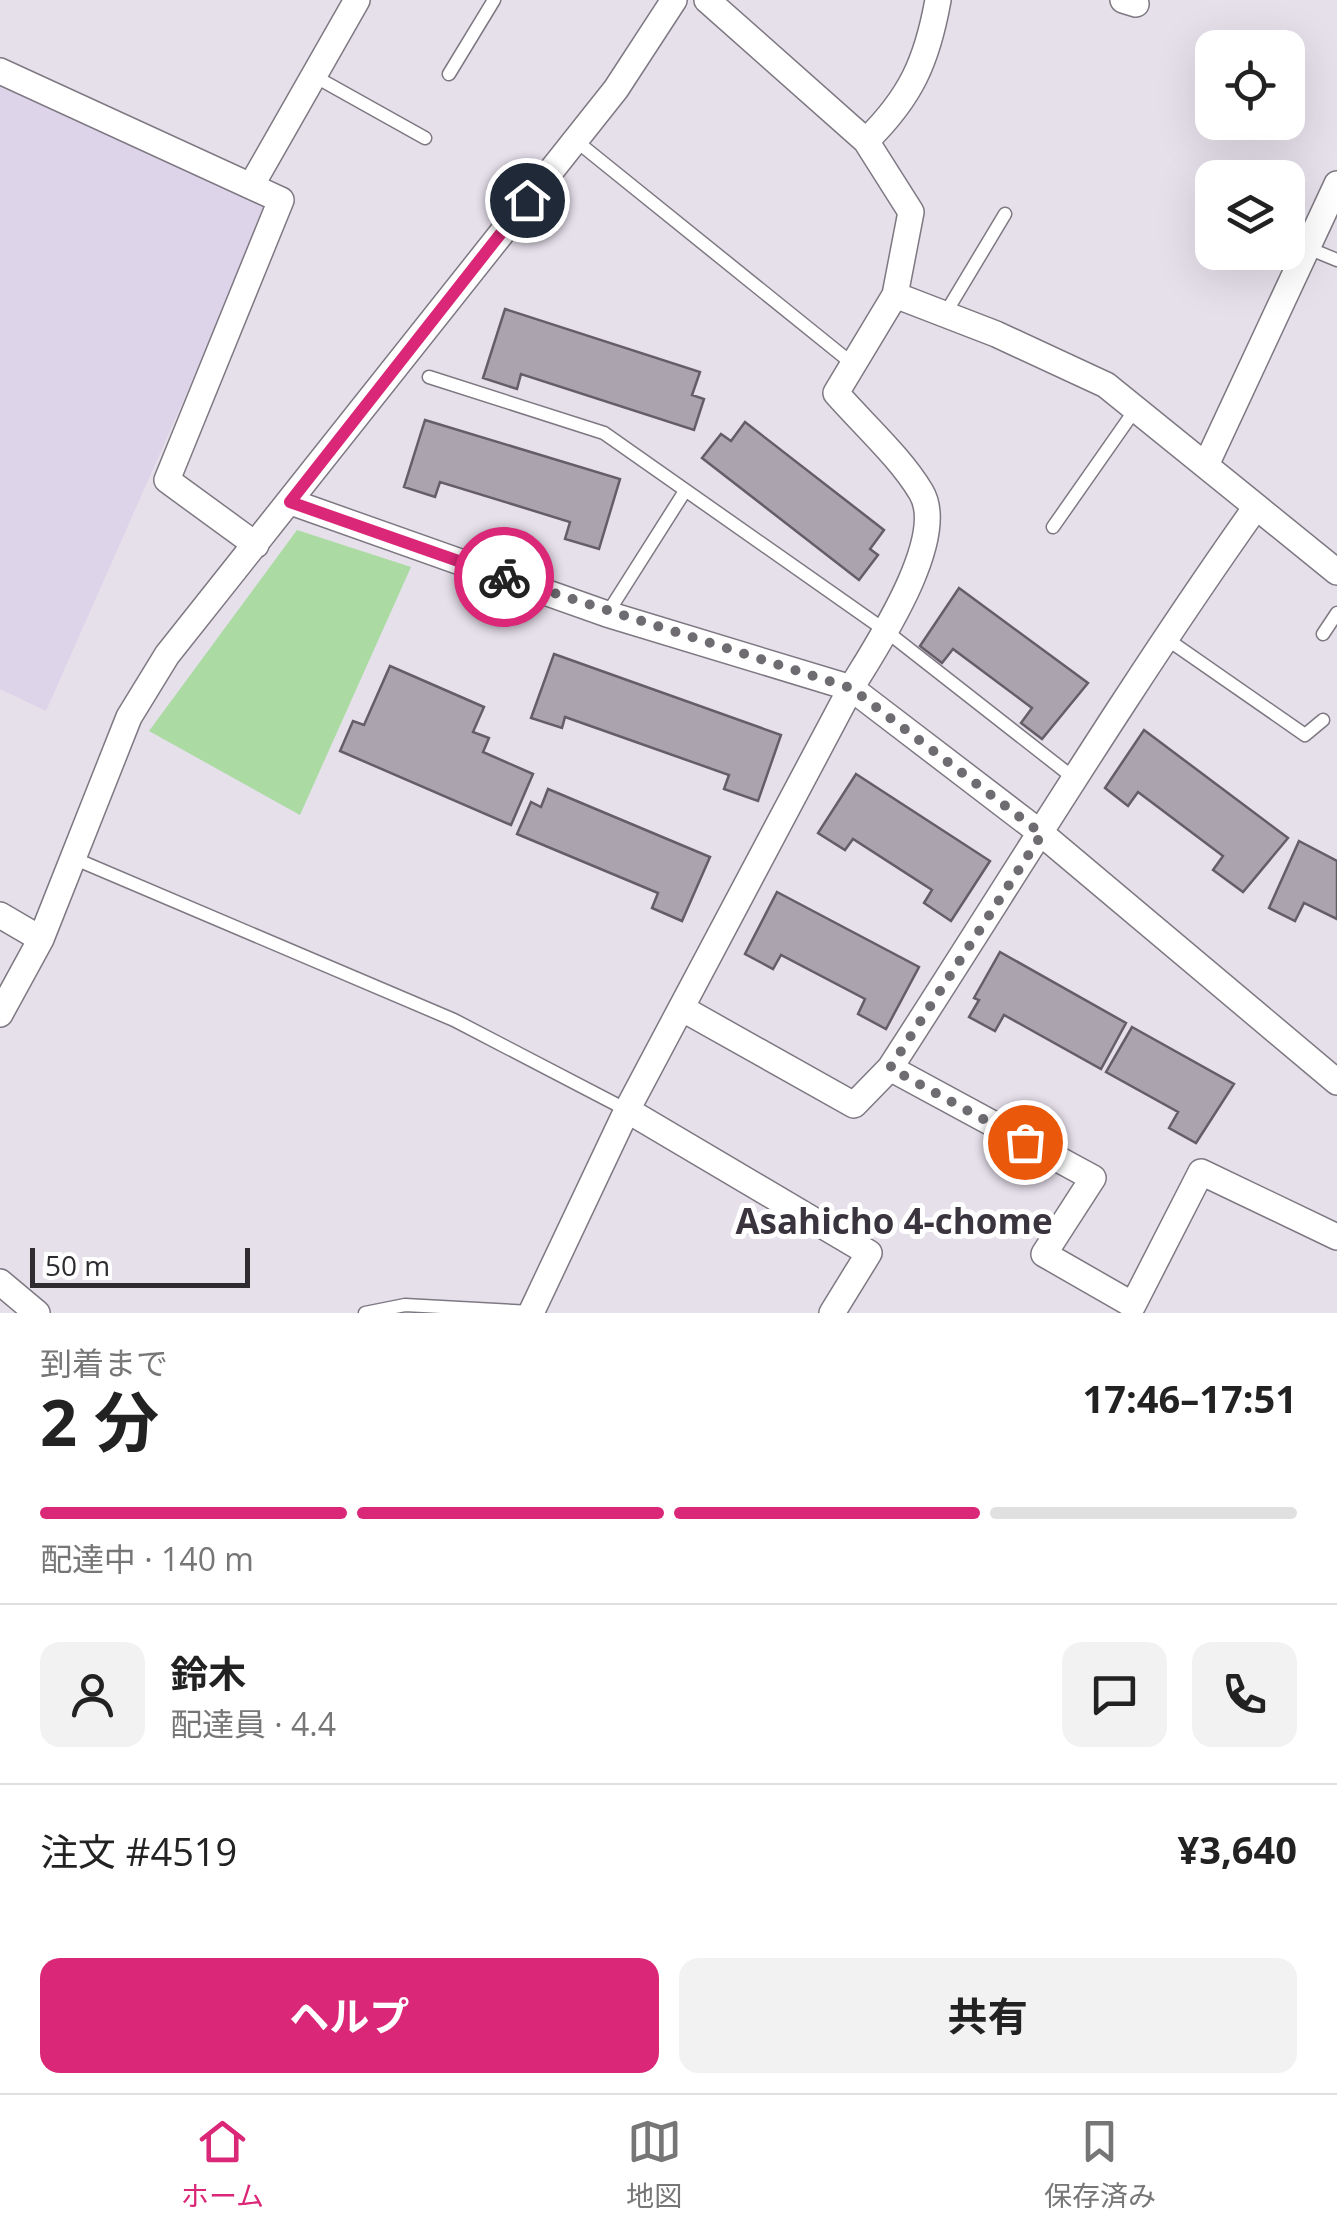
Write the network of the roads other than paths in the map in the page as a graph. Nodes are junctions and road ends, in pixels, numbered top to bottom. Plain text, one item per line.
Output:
1 (358, 0) edge
2 (494, 0) edge
3 (674, 0) edge
4 (707, 0) edge
5 (938, 0) edge
6 (0, 71) edge
7 (449, 74) dead end
8 (314, 76) junction
9 (425, 138) dead end
10 (574, 139) junction
11 (866, 141) junction
12 (1337, 184) edge
13 (251, 186) junction
14 (1005, 214) dead end
15 (1308, 248) junction
16 (1337, 260) edge
17 (895, 295) junction
18 (945, 315) junction
19 (854, 364) junction
20 (429, 377) dead end
21 (1137, 407) junction
22 (1206, 465) junction
23 (684, 490) junction
24 (290, 502) junction
25 (1256, 507) junction
26 (1053, 527) dead end
27 (256, 545) junction
28 (1337, 572) edge
29 (1337, 613) edge
30 (606, 614) junction
31 (886, 631) junction
32 (1323, 634) dead end
33 (1164, 636) junction
34 (851, 688) junction
35 (1323, 720) dead end
36 (1077, 781) junction
37 (1042, 834) junction
38 (70, 857) junction
39 (0, 915) edge
40 (41, 939) junction
41 (682, 1009) junction
42 (0, 1014) edge
43 (890, 1068) junction
44 (1337, 1082) edge
45 (627, 1110) junction
46 (1337, 1237) edge
47 (0, 1282) edge
48 (36, 1313) edge
49 (365, 1313) edge
50 (532, 1313) edge
51 (832, 1313) edge

1 - 8 street
2 - 7 lane
3 - 10 street
4 - 11 street
5 - 11 street
6 - 13 street
8 - 9 lane
8 - 13 street
10 - 19 lane
10 - 24 street
11 - 17 street
12 - 15 street
13 - 27 street
14 - 18 lane
15 - 16 lane
15 - 22 street
17 - 18 street
17 - 19 street
18 - 21 street
19 - 31 street
20 - 23 lane
21 - 22 street
21 - 26 lane
22 - 25 street
23 - 30 lane
23 - 31 lane
24 - 27 street
24 - 30 street
25 - 28 street
25 - 33 street
27 - 38 street
29 - 32 lane
30 - 34 street
31 - 34 street
31 - 36 lane
33 - 35 lane
33 - 36 street
34 - 37 street
34 - 41 street
36 - 37 street
37 - 43 street
37 - 44 street
38 - 40 street
38 - 45 lane
39 - 40 street
40 - 42 street
41 - 43 street
41 - 45 street
43 - 46 street
45 - 50 street
45 - 51 street
47 - 48 street
49 - 50 lane

